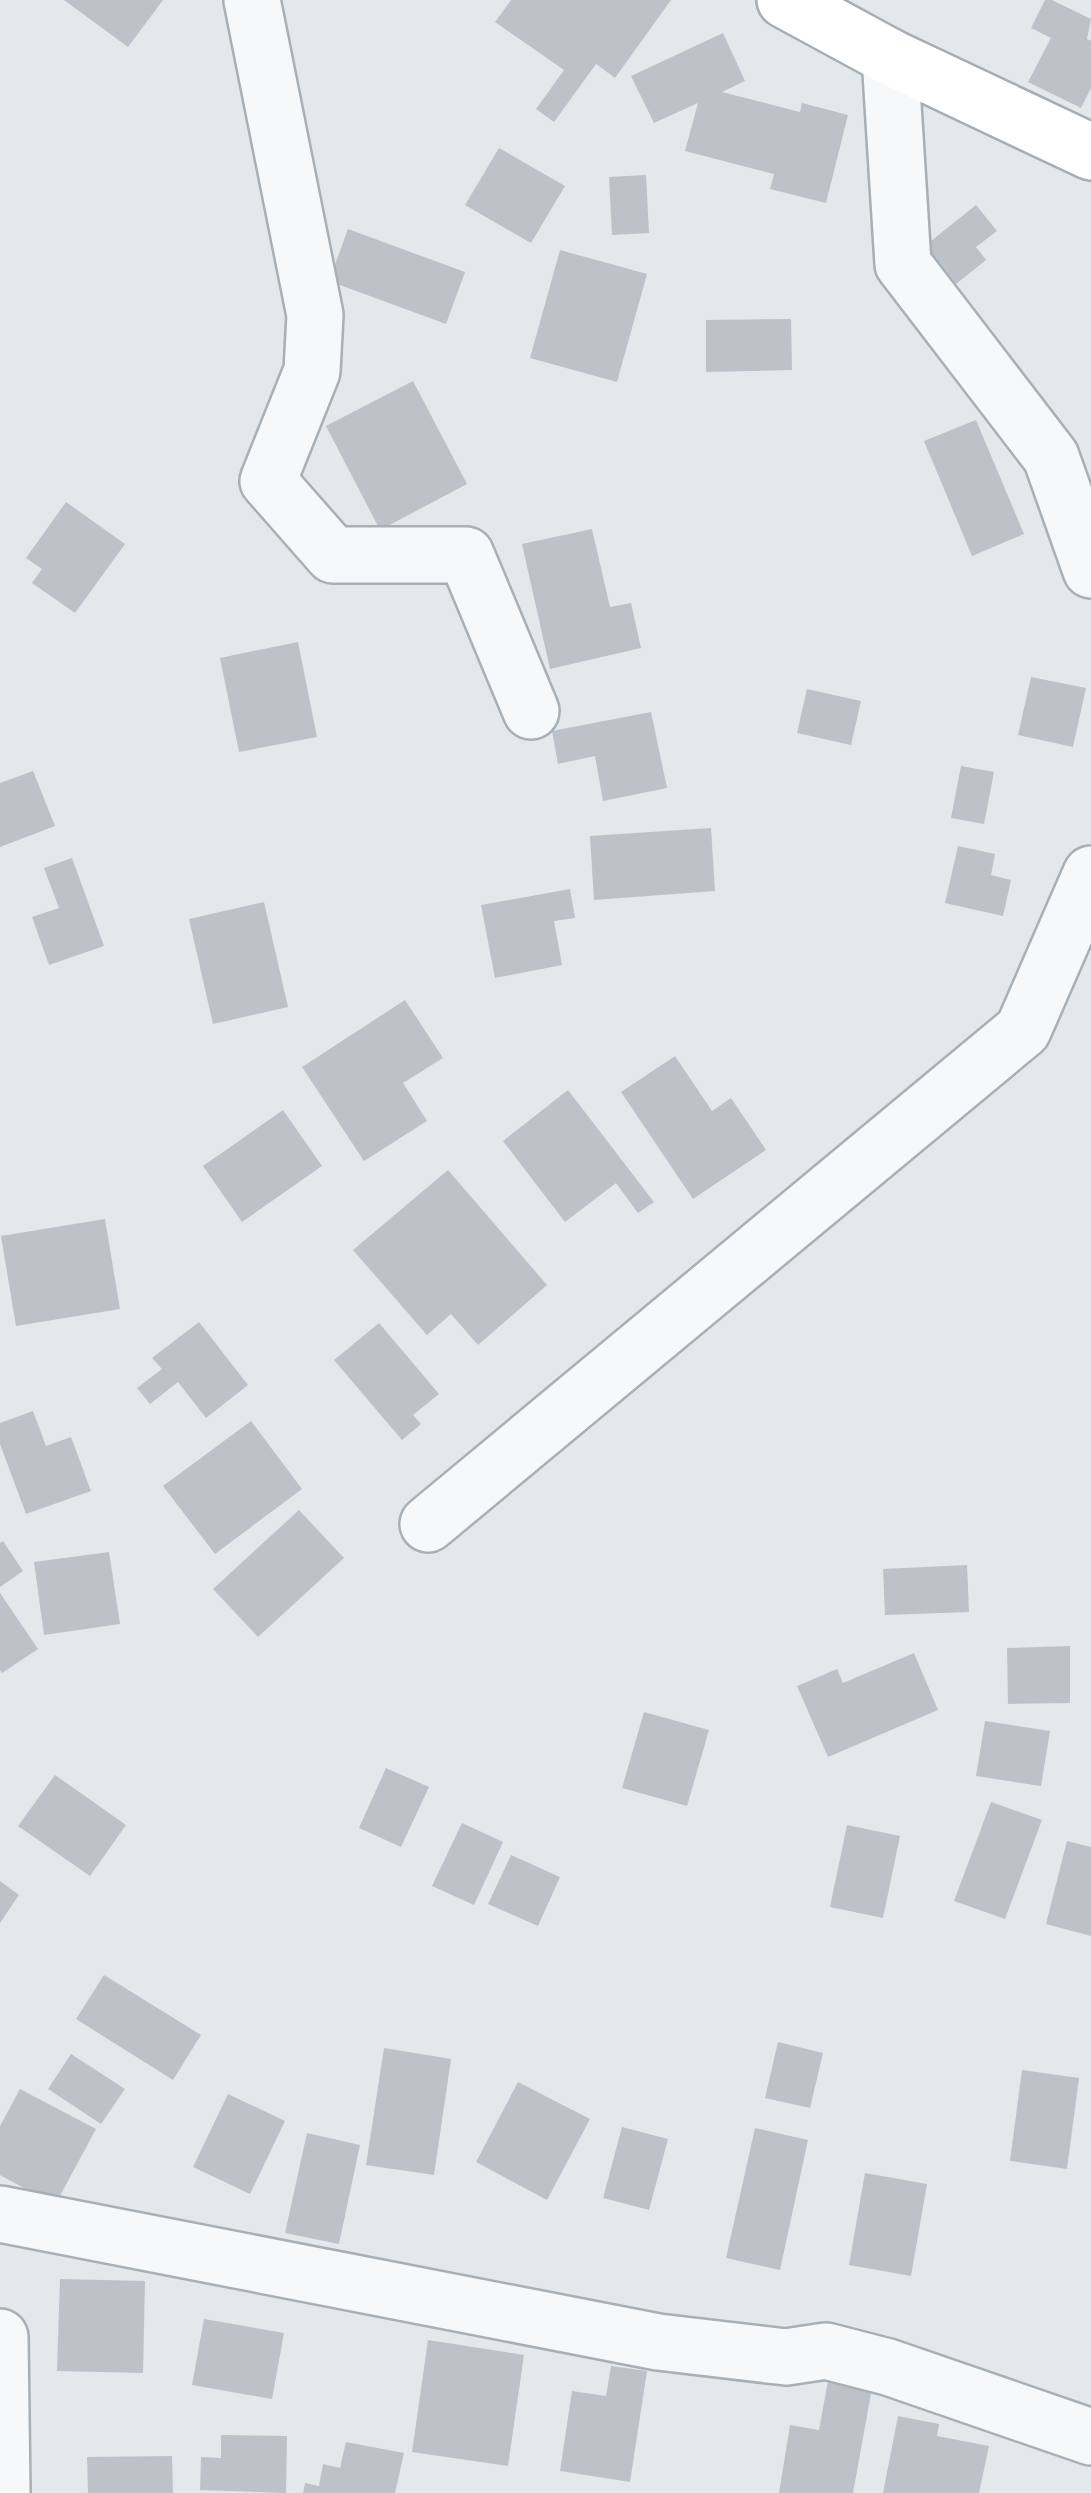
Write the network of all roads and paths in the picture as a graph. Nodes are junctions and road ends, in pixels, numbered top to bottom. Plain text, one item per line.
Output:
1 (252, 0) edge
2 (785, 0) edge
3 (890, 57) junction
4 (1091, 152) edge
5 (1091, 570) edge
6 (531, 711) dead end
7 (1091, 874) edge
8 (428, 1524) dead end
9 (0, 2214) edge
10 (0, 2337) edge
11 (1091, 2437) edge
12 (2, 2493) edge

1 - 6 street
2 - 3 main road
3 - 4 main road
3 - 5 street
7 - 8 street
9 - 11 street
10 - 12 street

